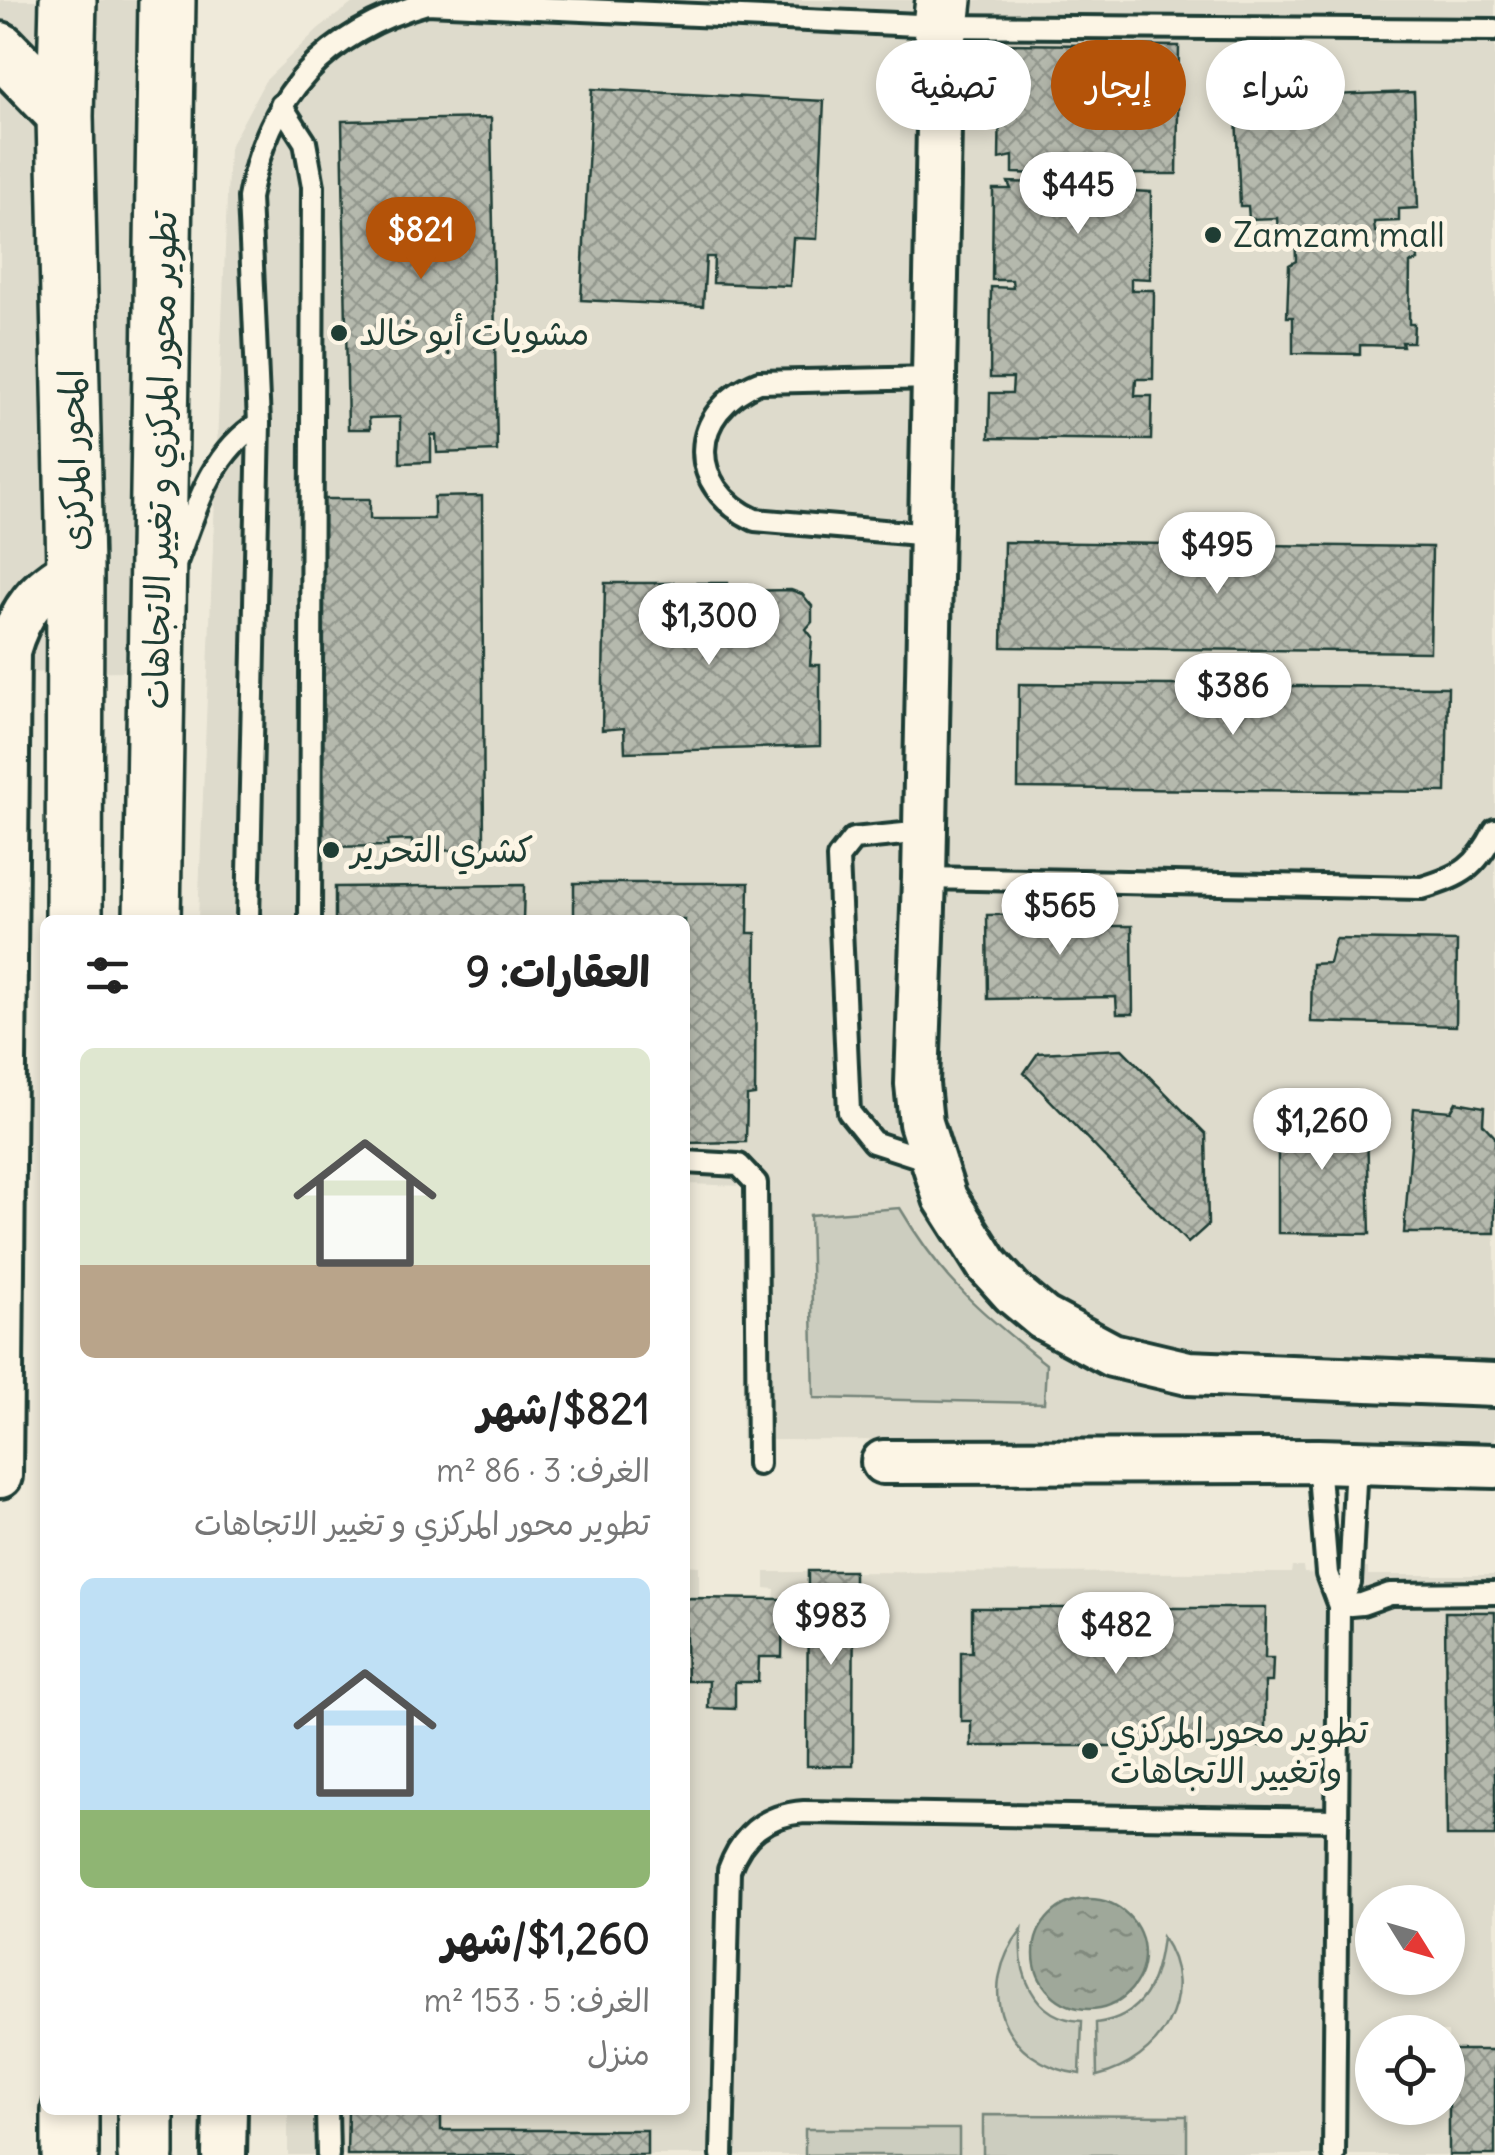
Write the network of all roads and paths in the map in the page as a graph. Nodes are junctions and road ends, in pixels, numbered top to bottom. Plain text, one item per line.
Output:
1 (68, 0) edge
2 (167, 0) edge
3 (942, 13) edge
4 (1495, 30) edge
5 (0, 49) edge
6 (281, 105) junction
7 (66, 116) junction
8 (933, 378) junction
9 (259, 423) junction
10 (930, 535) junction
11 (75, 568) junction
12 (158, 611) junction
13 (1495, 830) edge
14 (924, 832) junction
15 (924, 878) junction
16 (74, 915) edge
17 (152, 915) edge
18 (248, 915) edge
19 (310, 915) edge
20 (931, 1161) junction
21 (690, 1162) edge
22 (1495, 1385) edge
23 (1337, 1461) junction
24 (884, 1462) dead end
25 (758, 1464) dead end
26 (1495, 1466) edge
27 (0, 1476) edge
28 (1495, 1593) edge
29 (1340, 1606) junction
30 (1337, 1820) junction
31 (70, 2115) edge
32 (146, 2115) edge
33 (225, 2115) edge
34 (328, 2115) edge
35 (70, 2155) edge
36 (146, 2155) edge
37 (224, 2155) edge
38 (328, 2155) edge
39 (722, 2155) edge
40 (1334, 2155) edge

1 - 7 main road, المحور المركزى
2 - 12 main road, تطوير محور المركزي و تغيير الاتجاهات
3 - 4 lane
3 - 6 lane
3 - 8 street
5 - 7 street
6 - 9 lane
6 - 19 lane
7 - 11 main road, المحور المركزى
8 - 10 street
8 - 10 lane
9 - 12 lane
9 - 18 lane
10 - 14 street
11 - 16 main road, المحور المركزى
11 - 27 street
12 - 17 main road, تطوير محور المركزي و تغيير الاتجاهات
13 - 15 lane
14 - 15 street
14 - 20 lane
15 - 20 street
20 - 22 street
21 - 25 lane
23 - 24 street
23 - 26 street
23 - 29 lane
23 - 29 lane
28 - 29 lane
29 - 30 lane
30 - 39 lane
30 - 40 lane
31 - 35 main road
32 - 36 main road
33 - 37 street
34 - 38 lane

